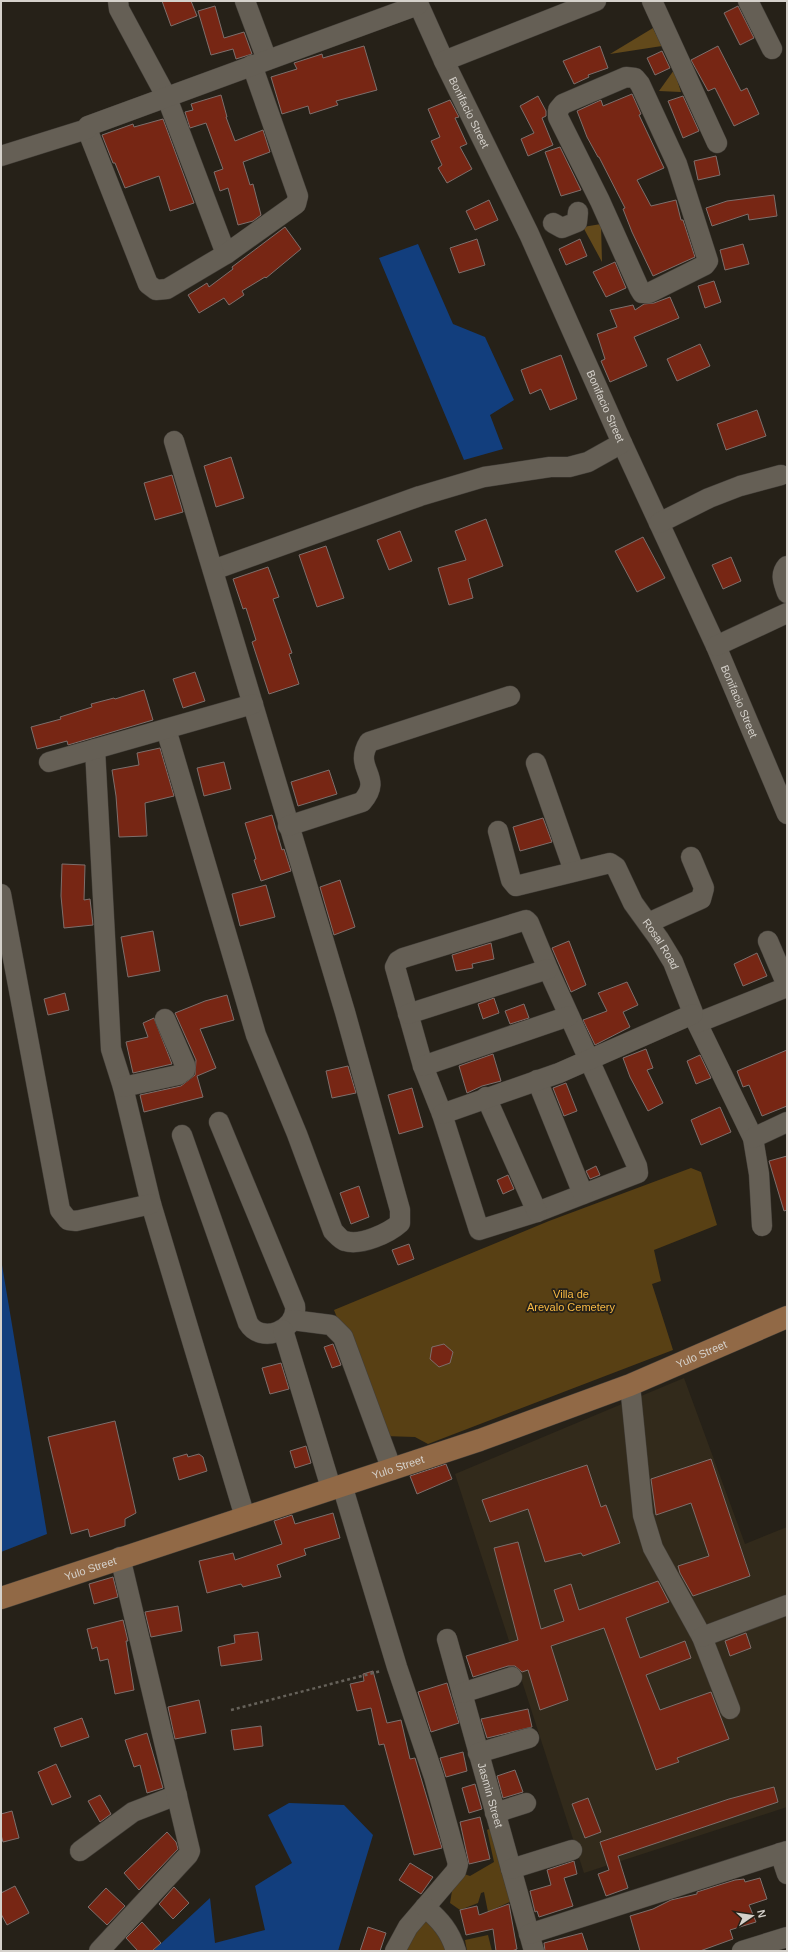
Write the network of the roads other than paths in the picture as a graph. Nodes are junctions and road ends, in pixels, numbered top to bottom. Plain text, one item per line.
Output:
1 (118, 1) edge
2 (246, 1) edge
3 (596, 1) edge
4 (652, 1) edge
5 (748, 1) edge
6 (417, 3) edge
7 (772, 49) dead end
8 (444, 61) junction
9 (259, 62) junction
10 (167, 98) junction
11 (86, 128) junction
12 (718, 143) dead end
13 (1, 156) edge
14 (600, 201) junction
15 (529, 234) junction
16 (226, 254) junction
17 (174, 441) dead end
18 (622, 443) junction
19 (781, 475) dead end
20 (659, 523) junction
21 (787, 566) edge
22 (213, 570) junction
23 (787, 593) edge
24 (787, 613) edge
25 (716, 646) junction
26 (510, 696) dead end
27 (253, 704) junction
28 (166, 729) junction
29 (95, 749) junction
30 (49, 762) dead end
31 (536, 763) dead end
32 (787, 814) edge
33 (288, 826) junction
34 (498, 830) dead end
35 (691, 857) dead end
36 (574, 871) junction
37 (1, 894) edge
38 (648, 923) junction
39 (768, 941) dead end
40 (548, 969) junction
41 (408, 1014) junction
42 (569, 1016) junction
43 (165, 1018) dead end
44 (695, 1019) junction
45 (589, 1060) junction
46 (423, 1066) junction
47 (537, 1080) junction
48 (123, 1087) junction
49 (486, 1097) junction
50 (442, 1114) junction
51 (219, 1122) dead end
52 (787, 1122) edge
53 (182, 1135) dead end
54 (753, 1138) junction
55 (583, 1194) junction
56 (151, 1204) junction
57 (537, 1212) junction
58 (762, 1226) dead end
59 (787, 1317) edge
60 (288, 1325) junction
61 (630, 1385) junction
62 (392, 1470) junction
63 (337, 1487) junction
64 (245, 1517) junction
65 (120, 1557) junction
66 (1, 1598) edge
67 (787, 1605) edge
68 (702, 1637) junction
69 (447, 1638) dead end
70 (512, 1677) dead end
71 (462, 1693) junction
72 (730, 1709) dead end
73 (529, 1738) dead end
74 (478, 1753) junction
75 (177, 1795) junction
76 (526, 1803) dead end
77 (495, 1813) junction
78 (80, 1850) dead end
79 (572, 1850) dead end
80 (784, 1852) edge
81 (511, 1869) junction
82 (787, 1874) edge
83 (425, 1907) junction
84 (787, 1937) edge
85 (531, 1942) edge
86 (99, 1951) edge
87 (395, 1951) edge
88 (456, 1951) edge
89 (742, 1951) edge

1 - 10 street
2 - 9 street
3 - 8 street
4 - 12 street
5 - 7 street
6 - 8 street, Bonifacio Street
6 - 9 street
8 - 15 street, Bonifacio Street
9 - 10 street
9 - 16 street
10 - 11 street
10 - 16 street
11 - 13 street
11 - 16 street
14 - 14 street
14 - 15 street
15 - 18 street, Bonifacio Street
17 - 22 street
18 - 20 street, Bonifacio Street
18 - 22 street
19 - 20 street
20 - 25 street, Bonifacio Street
21 - 23 street
22 - 27 street
24 - 25 street
25 - 32 street, Bonifacio Street
26 - 33 street
27 - 28 street
27 - 33 street
28 - 29 street
28 - 33 street
29 - 30 street
29 - 48 street
31 - 36 street
34 - 36 street, Rosal Road
35 - 38 street
36 - 38 street, Rosal Road
37 - 56 street
38 - 44 street, Rosal Road
39 - 44 street
40 - 41 street
40 - 41 street
40 - 42 street
41 - 46 street
42 - 45 street
42 - 46 street
43 - 48 street
44 - 45 street
44 - 54 street, Rosal Road
45 - 47 street
45 - 55 street
46 - 50 street
47 - 49 street
47 - 55 street
48 - 56 street
49 - 50 street
49 - 57 street
50 - 57 street
51 - 60 street
52 - 54 street
53 - 60 street
54 - 58 street, Rosal Road
55 - 57 street
56 - 64 street
59 - 61 main road, Yulo Street
60 - 62 street
60 - 63 street
61 - 62 main road, Yulo Street
61 - 68 street
62 - 63 main road, Yulo Street
63 - 64 main road, Yulo Street
63 - 83 street
64 - 65 main road, Yulo Street
65 - 66 main road, Yulo Street
65 - 75 street
67 - 68 street
68 - 72 street
69 - 71 street, Jasmin Street
70 - 71 street
71 - 74 street, Jasmin Street
73 - 74 street
74 - 77 street, Jasmin Street
75 - 78 street
75 - 86 street
76 - 77 street
77 - 81 street, Jasmin Street
79 - 81 street
80 - 82 street
80 - 85 street
81 - 85 street, Jasmin Street
83 - 87 street
83 - 88 street
84 - 89 street

